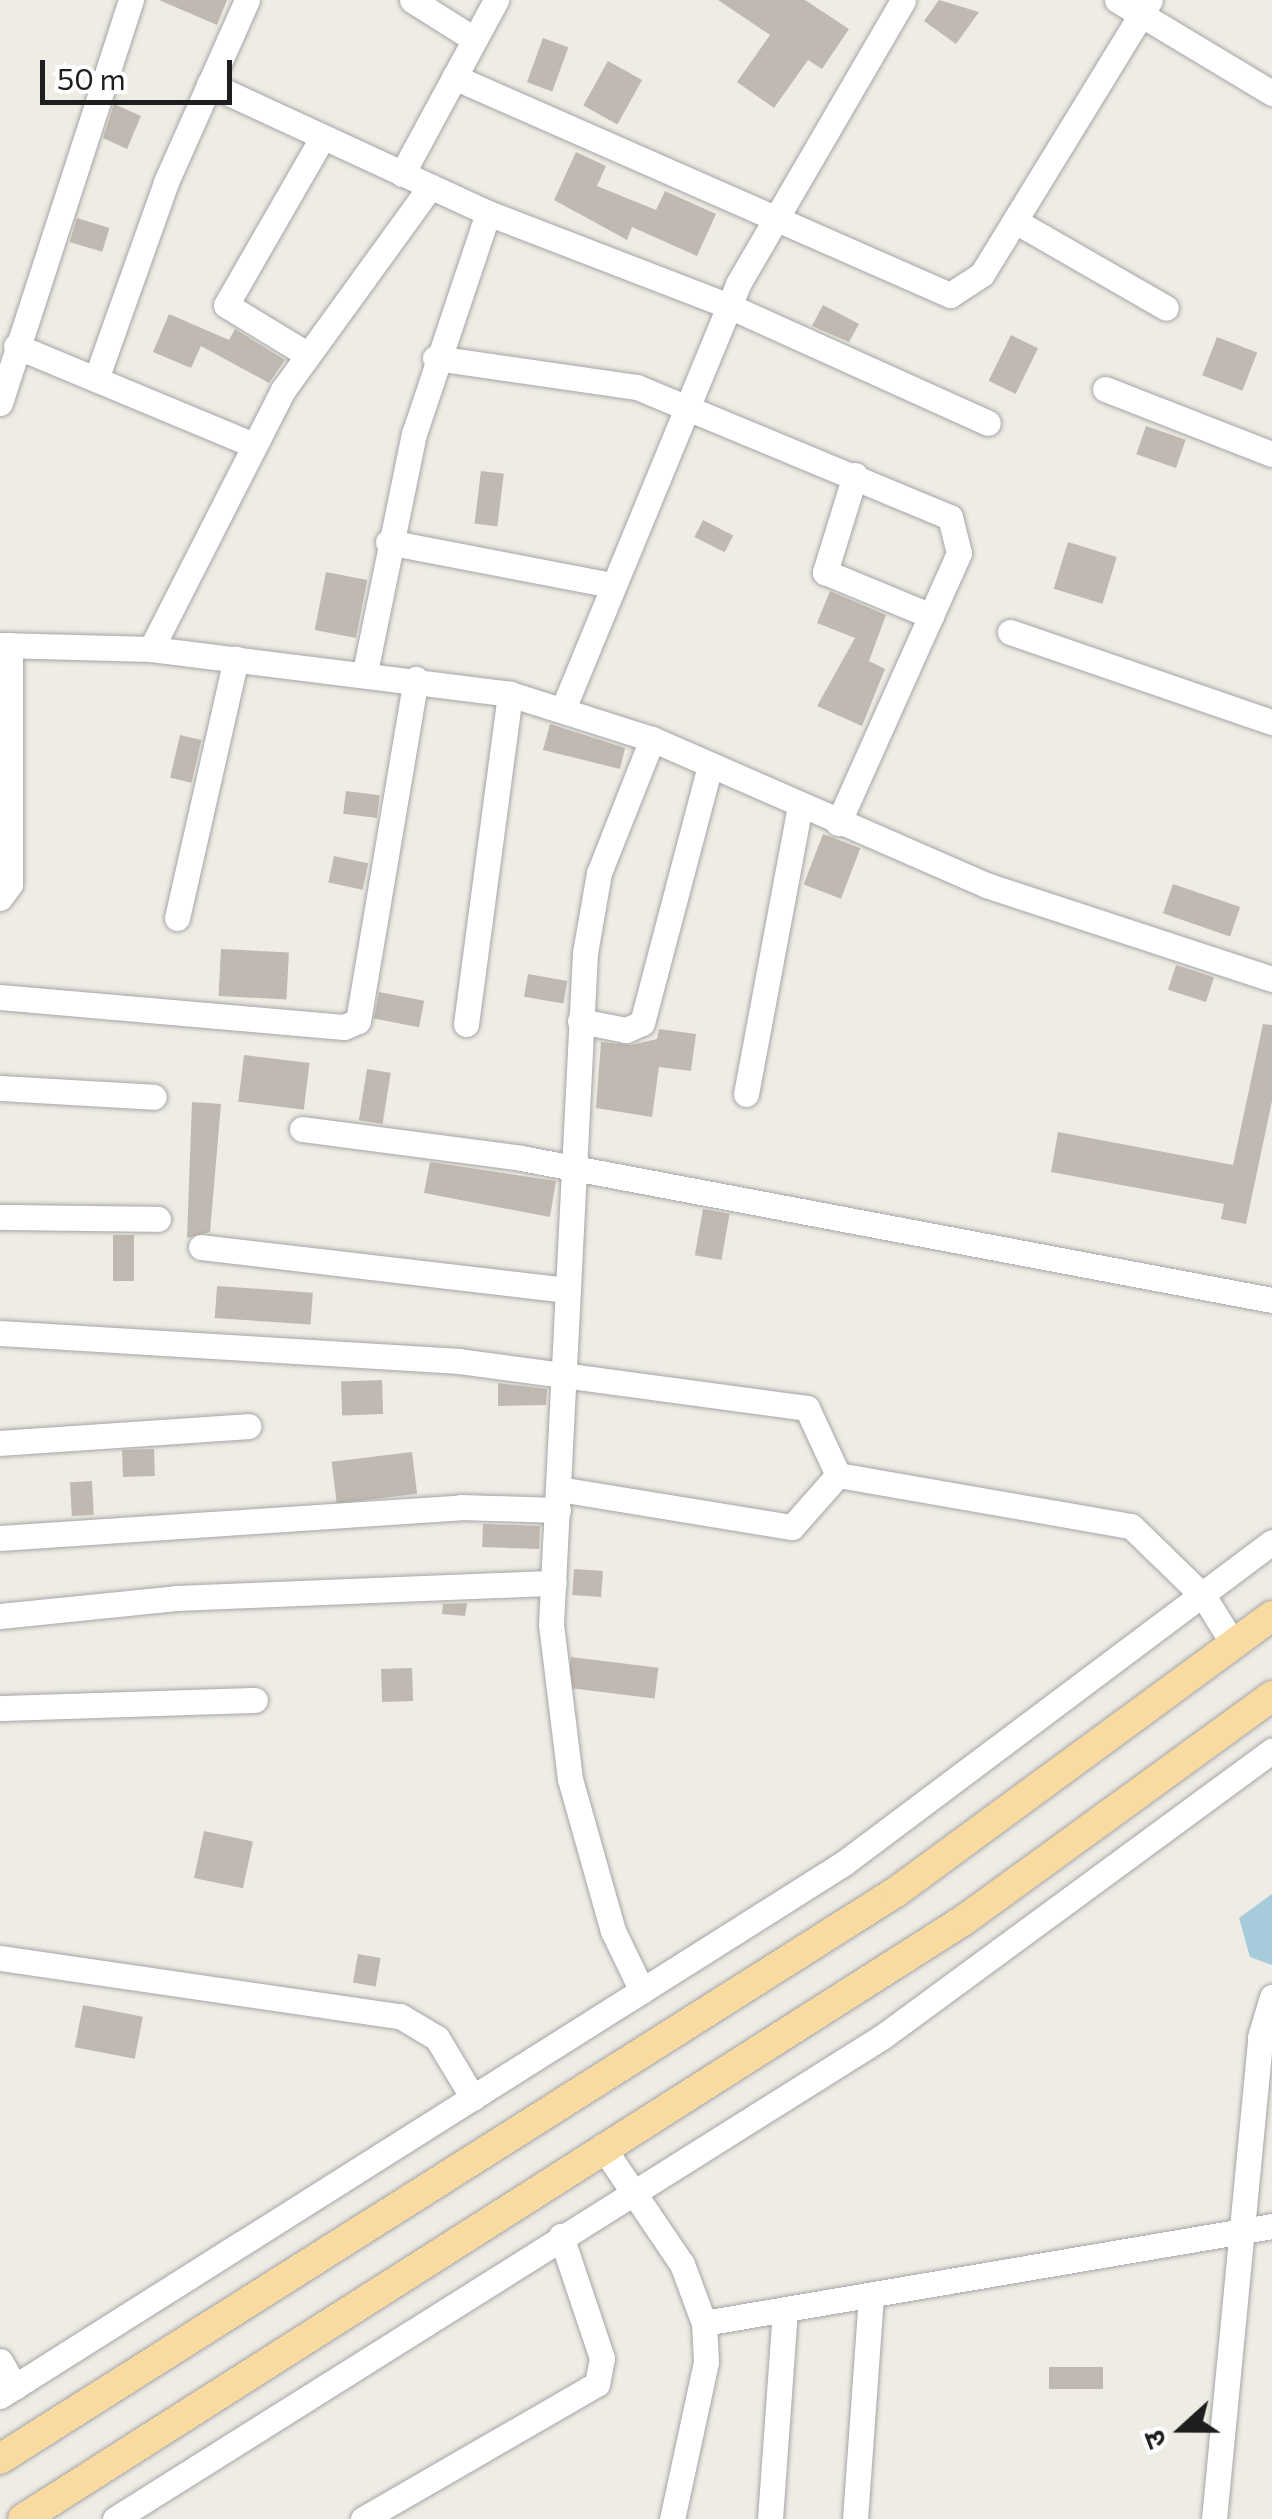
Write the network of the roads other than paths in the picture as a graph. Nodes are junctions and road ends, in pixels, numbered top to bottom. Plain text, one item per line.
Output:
1 (130, 0) edge
2 (247, 0) edge
3 (412, 0) edge
4 (496, 0) edge
5 (904, 0) edge
6 (1117, 0) edge
7 (1146, 7) edge
8 (474, 39) junction
9 (454, 77) junction
10 (209, 84) junction
11 (1272, 93) edge
12 (322, 138) junction
13 (402, 174) junction
14 (430, 187) junction
15 (488, 214) junction
16 (783, 216) junction
17 (1015, 221) junction
18 (729, 306) junction
19 (1166, 308) dead end
20 (16, 346) junction
21 (305, 353) junction
22 (435, 358) junction
23 (96, 380) junction
24 (1105, 389) dead end
25 (0, 403) edge
26 (686, 406) junction
27 (988, 423) dead end
28 (252, 444) junction
29 (1272, 454) edge
30 (855, 475) junction
31 (388, 542) junction
32 (612, 586) junction
33 (931, 616) junction
34 (1010, 632) dead end
35 (5, 645) edge
36 (151, 650) junction
37 (236, 658) junction
38 (365, 672) junction
39 (416, 678) junction
40 (510, 694) junction
41 (564, 709) junction
42 (1272, 722) edge
43 (652, 739) junction
44 (710, 765) junction
45 (800, 806) junction
46 (838, 823) junction
47 (0, 898) edge
48 (176, 918) dead end
49 (1272, 979) edge
50 (0, 997) edge
51 (580, 1021) junction
52 (466, 1024) dead end
53 (0, 1088) edge
54 (746, 1094) dead end
55 (154, 1097) dead end
56 (302, 1128) dead end
57 (571, 1170) junction
58 (0, 1217) edge
59 (158, 1220) dead end
60 (201, 1248) dead end
61 (567, 1290) junction
62 (1272, 1300) edge
63 (0, 1333) edge
64 (566, 1376) junction
65 (248, 1426) dead end
66 (0, 1443) edge
67 (838, 1476) junction
68 (559, 1499) junction
69 (0, 1538) edge
70 (1272, 1542) edge
71 (554, 1583) junction
72 (1204, 1597) junction
73 (0, 1616) edge
74 (1272, 1616) edge
75 (1234, 1645) junction
76 (1272, 1696) edge
77 (255, 1700) dead end
78 (0, 1708) edge
79 (1272, 1750) edge
80 (0, 1958) edge
81 (642, 1991) junction
82 (1272, 1998) edge
83 (473, 2098) junction
84 (602, 2146) junction
85 (632, 2192) junction
86 (1272, 2226) edge
87 (1240, 2232) junction
88 (561, 2236) junction
89 (871, 2296) junction
90 (785, 2310) junction
91 (704, 2323) junction
92 (0, 2361) edge
93 (7, 2392) edge
94 (0, 2459) edge
95 (23, 2519) edge
96 (115, 2519) edge
97 (363, 2519) edge
98 (672, 2519) edge
99 (770, 2519) edge
100 (855, 2519) edge
101 (1214, 2519) edge

1 - 20 street
2 - 10 street
3 - 8 street
4 - 8 street
5 - 16 street
6 - 7 street
7 - 11 street
7 - 17 street
8 - 9 street
9 - 13 street
9 - 16 street
10 - 12 street
10 - 23 street
12 - 13 street
12 - 21 street
13 - 14 street
14 - 15 street
14 - 21 street
15 - 18 street
15 - 22 street
16 - 17 street
16 - 18 street
17 - 19 street
18 - 26 street
18 - 27 street
20 - 23 street
20 - 25 street
21 - 28 street
22 - 26 street
22 - 31 street
23 - 28 street
24 - 29 street
26 - 30 street
26 - 32 street
28 - 36 street
30 - 33 street
30 - 33 street
31 - 32 street
31 - 38 street
32 - 41 street
33 - 46 street
34 - 42 street
35 - 36 street
35 - 47 street
36 - 37 street
37 - 38 street
37 - 48 street
38 - 39 street
39 - 40 street
39 - 50 street
40 - 41 street
40 - 52 street
41 - 43 street
43 - 44 street
43 - 51 street
44 - 45 street
44 - 51 street
45 - 46 street
45 - 54 street
46 - 49 street
51 - 57 street
53 - 55 street
56 - 57 street
57 - 61 street
57 - 62 street
58 - 59 street
60 - 61 street
61 - 64 street
63 - 64 street
64 - 67 street
64 - 68 street
65 - 66 street
67 - 68 street
67 - 72 street
68 - 69 street
68 - 71 street
70 - 72 street
71 - 73 street
71 - 81 street
72 - 75 street
72 - 81 street
74 - 75 main road
75 - 94 main road
76 - 84 main road
77 - 78 street
79 - 85 street
80 - 83 street
81 - 83 street
82 - 87 street
83 - 93 street
84 - 85 street
84 - 95 main road
85 - 88 street
85 - 91 street
86 - 87 street
87 - 89 street
87 - 101 street
88 - 96 street
88 - 97 street
89 - 90 street
89 - 100 street
90 - 91 street
90 - 99 street
91 - 98 street
92 - 93 street

